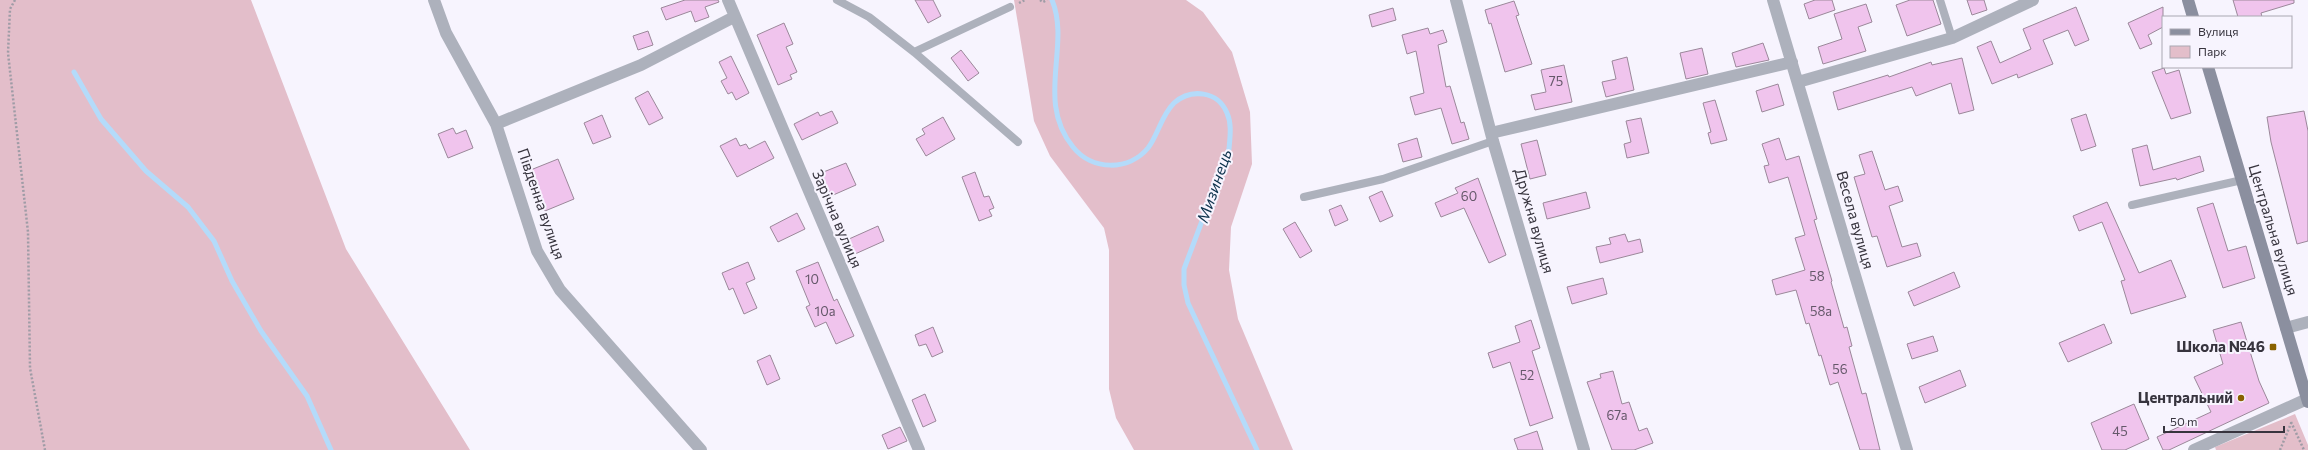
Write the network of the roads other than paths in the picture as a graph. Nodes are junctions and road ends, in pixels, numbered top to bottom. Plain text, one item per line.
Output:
1 (434, 0) edge
2 (728, 0) edge
3 (837, 0) edge
4 (1456, 0) edge
5 (1773, 0) edge
6 (1940, 0) edge
7 (2033, 0) edge
8 (2188, 0) edge
9 (1010, 7) dead end
10 (2193, 16) edge
11 (734, 17) junction
12 (1952, 38) junction
13 (914, 52) junction
14 (1792, 62) junction
15 (2208, 68) edge
16 (1798, 82) junction
17 (496, 124) junction
18 (1492, 137) junction
19 (1018, 142) dead end
20 (2242, 180) junction
21 (1304, 197) dead end
22 (2132, 205) dead end
23 (2308, 322) edge
24 (2286, 328) junction
25 (2305, 401) edge
26 (701, 450) edge
27 (919, 450) edge
28 (1584, 450) edge
29 (1907, 450) edge
30 (2194, 450) edge

1 - 17 street, Південна вулиця
2 - 11 street, Зарічна вулиця
3 - 13 lane
4 - 18 street, Дружна вулиця
5 - 14 street, Весела вулиця
6 - 12 lane
7 - 12 street
8 - 10 street
9 - 13 lane
11 - 17 street
11 - 27 street, Зарічна вулиця
12 - 16 street
13 - 19 lane
14 - 16 street, Весела вулиця
14 - 18 street
15 - 20 street, Центральна вулиця
16 - 29 street, Весела вулиця
17 - 26 street, Південна вулиця
18 - 21 lane
18 - 28 street, Дружна вулиця
20 - 22 lane
20 - 24 street, Центральна вулиця
23 - 24 street
24 - 25 street, Центральна вулиця
25 - 30 street

